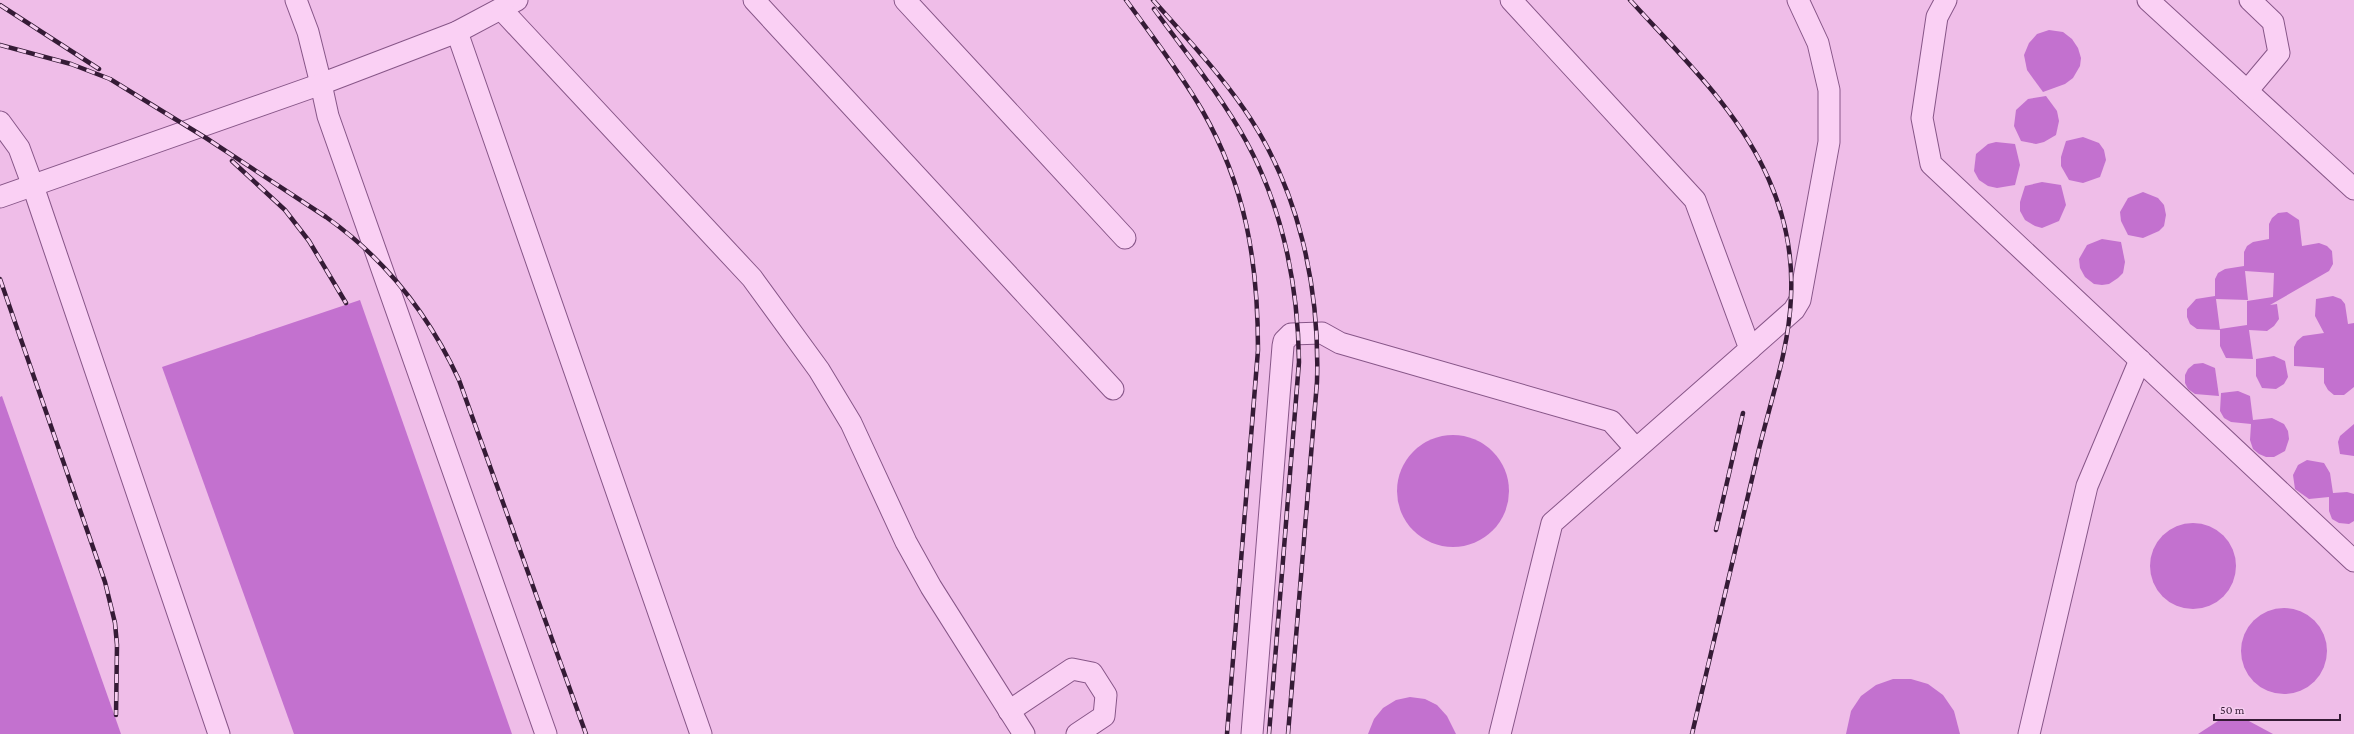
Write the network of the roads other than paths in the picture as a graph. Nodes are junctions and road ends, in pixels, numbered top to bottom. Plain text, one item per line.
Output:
1 (296, 0) edge
2 (754, 0) edge
3 (905, 0) edge
4 (1510, 0) edge
5 (1798, 0) edge
6 (1946, 0) edge
7 (2148, 0) edge
8 (2250, 0) edge
9 (510, 5) edge
10 (458, 32) junction
11 (321, 84) junction
12 (2247, 91) junction
13 (0, 122) edge
14 (33, 186) junction
15 (2354, 189) edge
16 (0, 197) edge
17 (1125, 238) dead end
18 (1750, 349) junction
19 (2140, 360) junction
20 (1113, 389) dead end
21 (1636, 449) junction
22 (2354, 561) edge
23 (1009, 711) junction
24 (219, 734) edge
25 (546, 734) edge
26 (701, 734) edge
27 (1024, 734) edge
28 (1078, 734) edge
29 (1252, 734) edge
30 (1500, 734) edge
31 (2029, 734) edge

1 - 11 lane
2 - 20 lane
3 - 17 lane
4 - 18 lane
5 - 18 lane
6 - 19 lane
7 - 12 lane
8 - 12 lane
9 - 10 lane
9 - 23 lane
10 - 11 lane
10 - 26 lane
11 - 14 lane
11 - 25 lane
12 - 15 lane
13 - 14 lane
14 - 16 lane
14 - 24 lane
18 - 21 lane
19 - 22 lane
19 - 31 lane
21 - 29 lane
21 - 30 lane
23 - 27 lane
23 - 28 lane

